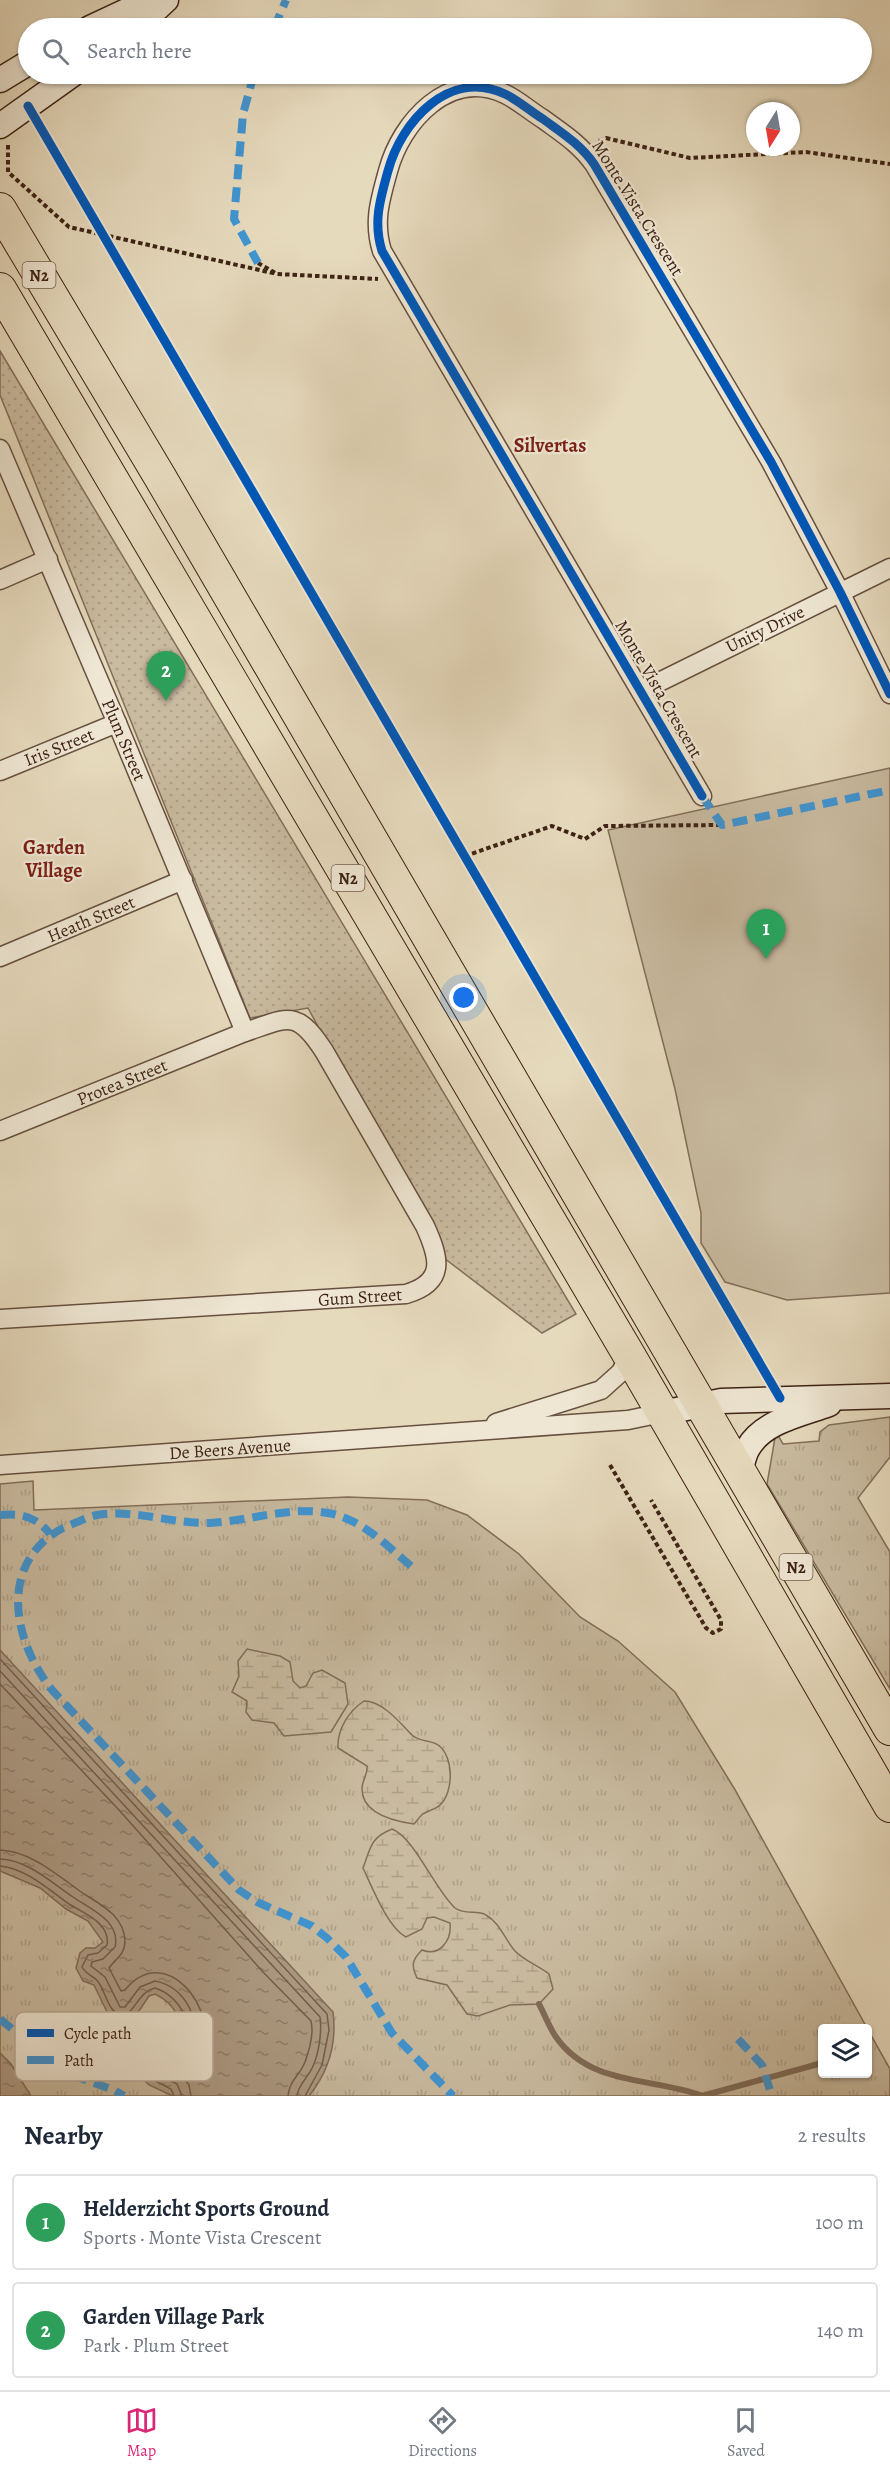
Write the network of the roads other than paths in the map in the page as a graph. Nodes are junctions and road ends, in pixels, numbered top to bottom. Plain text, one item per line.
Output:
1 (150, 0) edge
2 (166, 0) edge
3 (111, 18) edge
4 (147, 18) edge
5 (18, 69) edge
6 (0, 80) edge
7 (61, 84) edge
8 (2, 132) edge
9 (0, 209) edge
10 (0, 289) edge
11 (2, 457) edge
12 (48, 559) junction
13 (890, 568) edge
14 (0, 580) edge
15 (840, 592) junction
16 (641, 691) junction
17 (890, 694) edge
18 (117, 723) junction
19 (0, 771) edge
20 (702, 796) dead end
21 (183, 880) junction
22 (0, 957) edge
23 (245, 1032) junction
24 (0, 1131) edge
25 (0, 1319) edge
26 (629, 1355) junction
27 (890, 1396) edge
28 (846, 1399) junction
29 (702, 1405) junction
30 (662, 1413) junction
31 (459, 1433) junction
32 (0, 1465) edge
33 (740, 1470) junction
34 (890, 1730) edge
35 (890, 1806) edge

1 - 3 street
2 - 4 street
5 - 6 street
7 - 8 street
9 - 29 highway, N2
10 - 26 highway, N2
11 - 12 street, Plum Street
12 - 14 street
12 - 18 street, Plum Street
13 - 15 street, Unity Drive
15 - 16 street, Unity Drive
15 - 16 street, Monte Vista Crescent
15 - 17 street, Monte Vista Crescent
16 - 20 street, Monte Vista Crescent
18 - 19 street, Iris Street
18 - 21 street, Plum Street
21 - 22 street, Heath Street
21 - 23 street, Plum Street
23 - 24 street, Protea Street
23 - 25 street, Gum Street
26 - 30 highway, N2
26 - 31 street, De Beers Avenue
27 - 28 street, De Beers Avenue
28 - 29 street, De Beers Avenue
28 - 33 street, De Beers Avenue
29 - 30 street, De Beers Avenue
29 - 33 highway, N2
30 - 31 street, De Beers Avenue
30 - 35 highway, N2
31 - 32 street, De Beers Avenue
33 - 34 highway, N2

